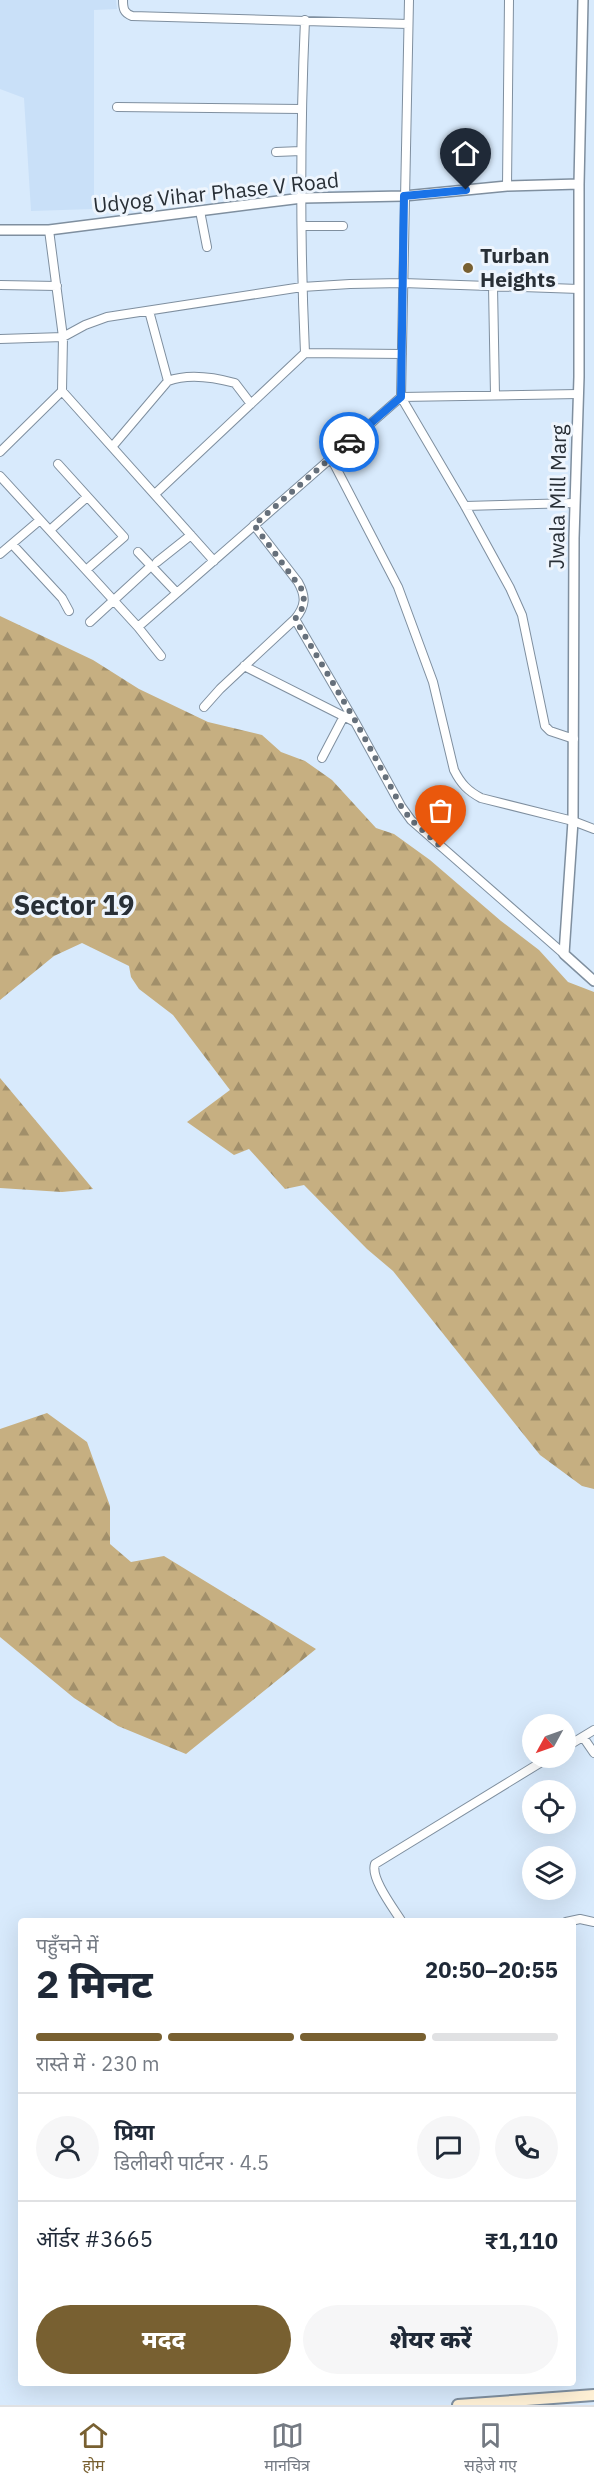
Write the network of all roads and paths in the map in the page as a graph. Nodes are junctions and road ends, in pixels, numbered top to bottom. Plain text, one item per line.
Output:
1 (123, 0) edge
2 (409, 0) edge
3 (509, 0) edge
4 (583, 0) edge
5 (305, 20) junction
6 (408, 24) junction
7 (117, 107) dead end
8 (301, 109) junction
9 (301, 151) junction
10 (276, 152) dead end
11 (579, 184) junction
12 (507, 186) junction
13 (404, 196) junction
14 (302, 198) junction
15 (200, 211) junction
16 (302, 226) junction
17 (343, 226) dead end
18 (0, 230) edge
19 (48, 230) junction
20 (207, 247) dead end
21 (403, 283) junction
22 (0, 285) edge
23 (57, 286) junction
24 (493, 286) junction
25 (302, 287) junction
26 (579, 289) junction
27 (149, 311) junction
28 (63, 337) junction
29 (0, 339) edge
30 (304, 353) junction
31 (402, 354) junction
32 (168, 381) junction
33 (62, 391) junction
34 (578, 394) junction
35 (495, 395) junction
36 (401, 397) junction
37 (251, 404) junction
38 (112, 447) junction
39 (0, 452) edge
40 (331, 458) junction
41 (58, 464) dead end
42 (0, 476) edge
43 (155, 494) junction
44 (87, 497) junction
45 (575, 503) junction
46 (465, 506) junction
47 (40, 520) junction
48 (254, 525) junction
49 (50, 530) junction
50 (191, 535) junction
51 (12, 544) junction
52 (138, 552) dead end
53 (0, 554) edge
54 (214, 561) junction
55 (154, 564) junction
56 (86, 570) junction
57 (176, 592) junction
58 (114, 601) junction
59 (69, 611) dead end
60 (295, 619) junction
61 (90, 622) dead end
62 (138, 627) junction
63 (161, 656) dead end
64 (244, 666) junction
65 (204, 707) dead end
66 (344, 716) junction
67 (356, 722) junction
68 (574, 739) junction
69 (322, 758) dead end
70 (573, 821) junction
71 (594, 830) edge
72 (564, 954) junction
73 (594, 981) edge
74 (594, 1730) edge
75 (583, 1737) junction
76 (576, 1742) edge
77 (594, 1753) edge
78 (532, 1768) edge
79 (400, 1918) edge
80 (576, 1920) edge
81 (594, 1922) edge
82 (594, 2395) edge
83 (542, 2402) edge
84 (555, 2402) edge
85 (459, 2405) edge

1 - 5 street
2 - 6 street
3 - 12 street
4 - 11 street, Jwala Mill Marg
5 - 6 street
5 - 8 street
6 - 13 street
7 - 8 street
8 - 9 street
9 - 10 street
9 - 14 street
11 - 12 street, Udyog Vihar Phase V Road
11 - 26 street, Jwala Mill Marg
12 - 13 street, Udyog Vihar Phase V Road
13 - 14 street, Udyog Vihar Phase V Road
13 - 21 street
14 - 15 street, Udyog Vihar Phase V Road
14 - 16 street
15 - 19 street, Udyog Vihar Phase V Road
15 - 20 street
16 - 17 street
16 - 25 street
18 - 19 street, Udyog Vihar Phase V Road
19 - 23 street
21 - 24 street
21 - 25 street
21 - 31 street
22 - 23 street
23 - 28 street
24 - 26 street
24 - 35 street
25 - 27 street
25 - 30 street
26 - 34 street, Jwala Mill Marg
27 - 28 street
27 - 32 street
28 - 29 street
28 - 33 street
30 - 31 street
30 - 37 street
31 - 36 street
32 - 37 street
32 - 38 street
33 - 38 street
33 - 39 street
34 - 35 street
34 - 45 street, Jwala Mill Marg
35 - 36 street
36 - 40 street
36 - 46 street
37 - 43 street
38 - 43 street
40 - 48 street
40 - 70 street
41 - 44 street
42 - 47 street
43 - 50 street
44 - 49 street
44 - 56 street
45 - 46 street
45 - 68 street, Jwala Mill Marg
46 - 68 street
47 - 49 street
47 - 51 street
48 - 54 street
48 - 60 street
49 - 56 street
50 - 54 street
50 - 55 street
51 - 53 street
51 - 59 street
52 - 55 street
54 - 57 street
55 - 57 street
55 - 58 street
56 - 58 street
57 - 62 street
58 - 61 street
58 - 62 street
60 - 64 street
60 - 67 street
62 - 63 street
64 - 65 street
64 - 66 street
66 - 67 street
66 - 69 street
67 - 72 street
68 - 70 street, Jwala Mill Marg
70 - 71 street
70 - 72 street, Jwala Mill Marg
72 - 73 street
74 - 75 street
75 - 76 street
75 - 77 street
78 - 79 street
80 - 81 street
82 - 84 main road
83 - 84 main road
83 - 85 main road

